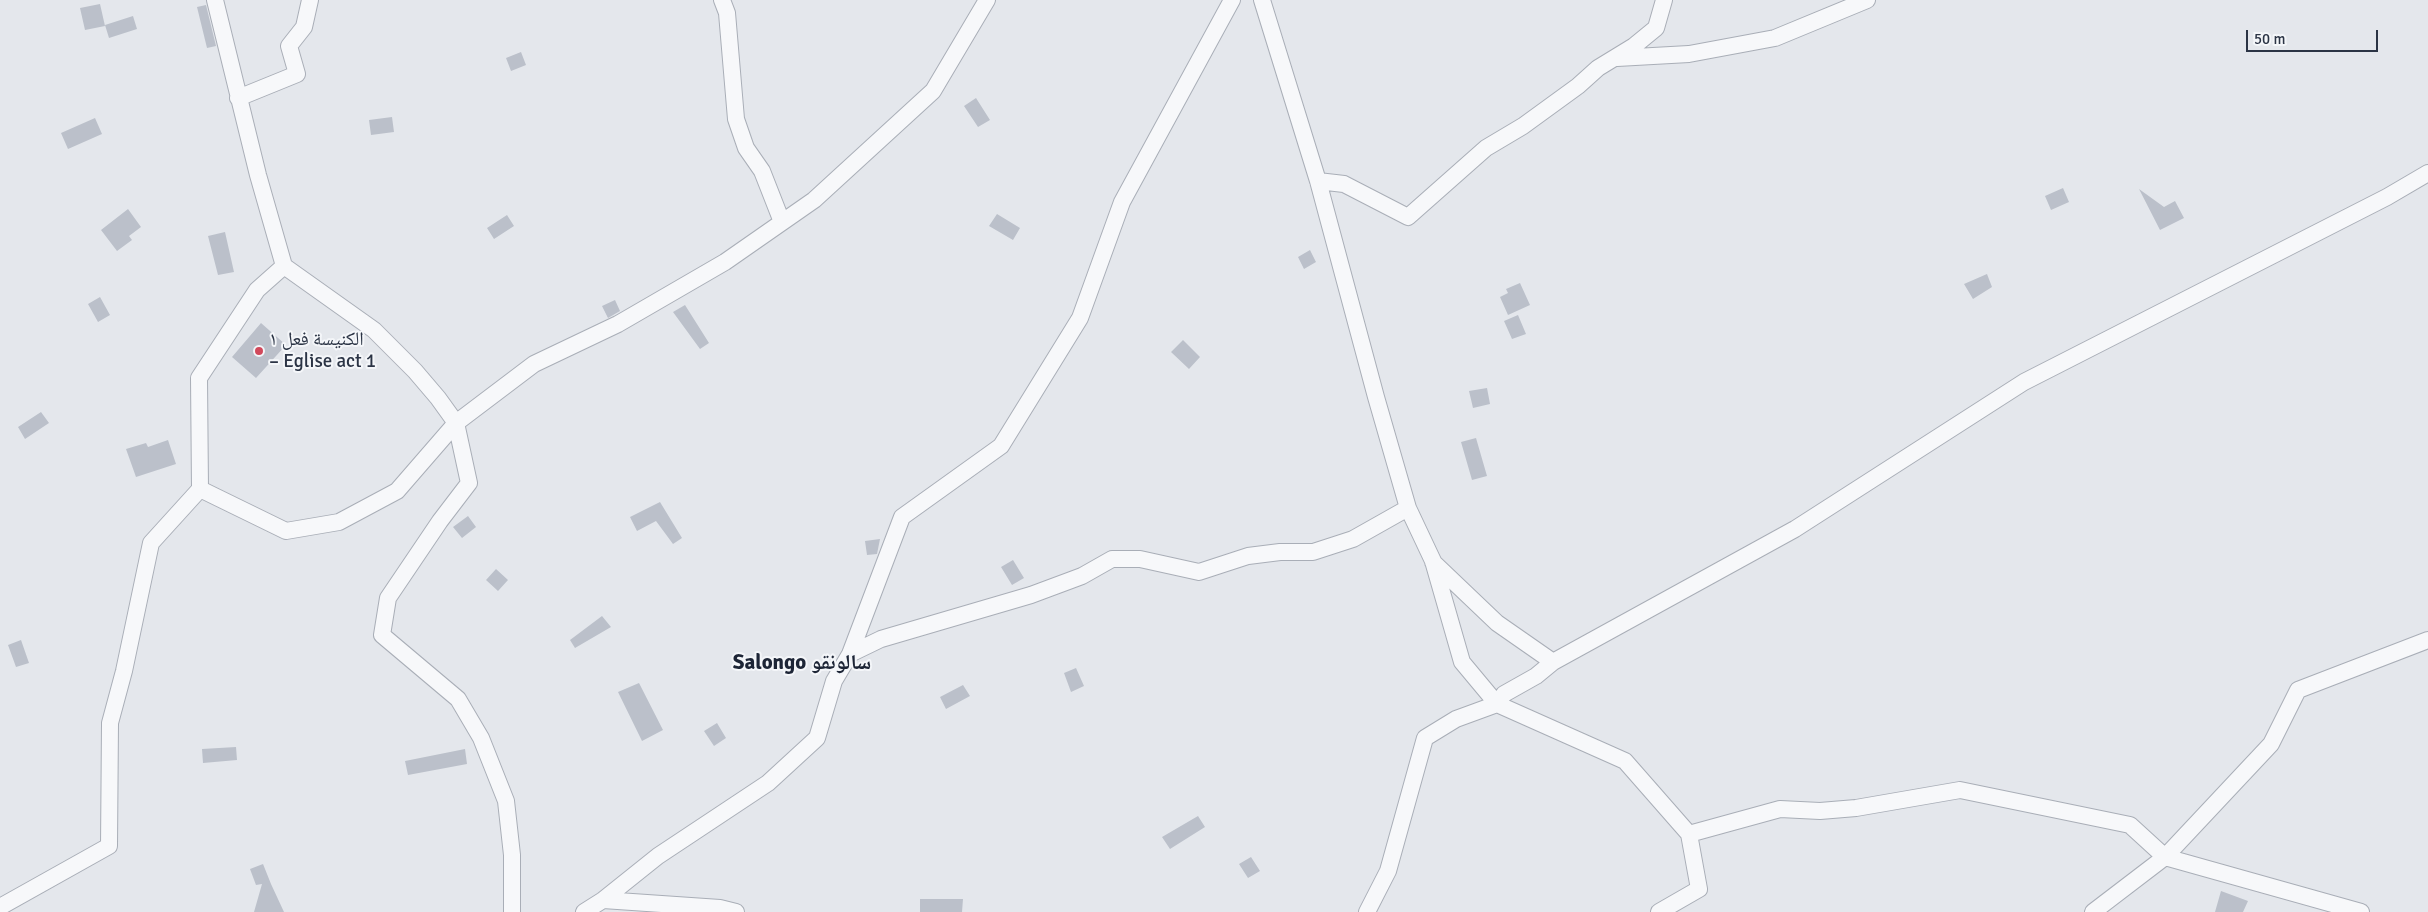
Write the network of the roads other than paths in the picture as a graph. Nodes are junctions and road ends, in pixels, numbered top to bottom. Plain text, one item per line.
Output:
1 (215, 0) edge
2 (310, 0) edge
3 (722, 0) edge
4 (987, 0) edge
5 (1232, 0) edge
6 (1262, 0) edge
7 (1664, 0) edge
8 (1867, 0) edge
9 (1614, 58) junction
10 (238, 98) junction
11 (2428, 173) edge
12 (1318, 181) junction
13 (782, 222) junction
14 (284, 266) junction
15 (456, 423) junction
16 (200, 490) junction
17 (1408, 508) junction
18 (1433, 561) junction
19 (2428, 640) edge
20 (850, 654) junction
21 (1552, 662) junction
22 (1497, 704) junction
23 (1689, 834) junction
24 (2165, 857) junction
25 (603, 900) junction
26 (0, 906) edge
27 (512, 912) edge
28 (584, 912) edge
29 (736, 912) edge
30 (1367, 912) edge
31 (1659, 912) edge
32 (2093, 912) edge
33 (2361, 912) edge

1 - 10 street
2 - 10 street
3 - 13 street
4 - 13 street
5 - 20 street
6 - 12 street
7 - 9 street
8 - 9 street
9 - 12 street
10 - 14 street
11 - 21 street
12 - 17 street
13 - 15 street
14 - 15 street
14 - 16 street
15 - 16 street
15 - 27 street
16 - 26 street
17 - 18 street
17 - 20 street
18 - 21 street
18 - 22 street
19 - 24 street
20 - 25 street
21 - 22 street
22 - 23 street
22 - 30 street
23 - 24 street
23 - 31 street
24 - 32 street
24 - 33 street
25 - 28 street
25 - 29 street

